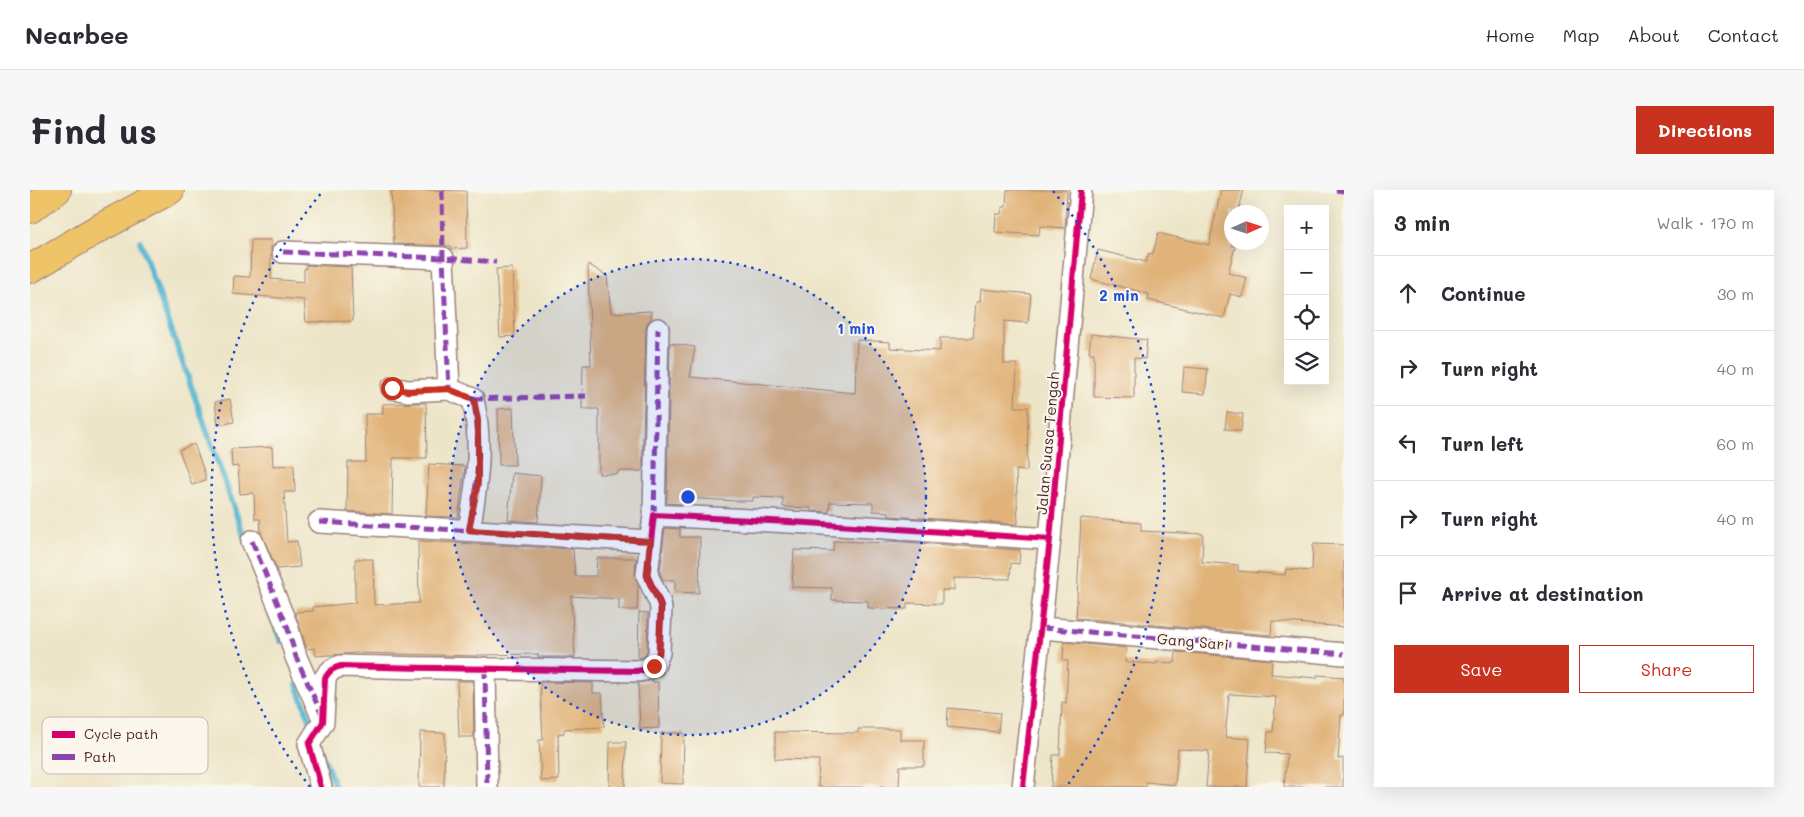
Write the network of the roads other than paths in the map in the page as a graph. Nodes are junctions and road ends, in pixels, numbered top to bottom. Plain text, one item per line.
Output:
1 (57, 190) edge
2 (170, 190) edge
3 (1081, 190) edge
4 (30, 209) edge
5 (283, 252) dead end
6 (30, 269) edge
7 (658, 329) dead end
8 (392, 388) dead end
9 (448, 389) junction
10 (654, 515) junction
11 (320, 522) dead end
12 (469, 530) junction
13 (1050, 539) junction
14 (252, 541) dead end
15 (650, 541) junction
16 (1042, 628) junction
17 (1344, 654) edge
18 (485, 668) junction
19 (319, 728) junction
20 (321, 787) edge
21 (487, 787) edge
22 (1023, 787) edge

1 - 4 highway
2 - 6 highway
3 - 13 street, Jalan Suasa Tengah
5 - 9 street
7 - 10 street
8 - 9 street
9 - 12 street
10 - 13 street
10 - 15 street
11 - 12 street
12 - 15 street
13 - 16 street, Jalan Suasa Tengah
14 - 19 street
15 - 18 street
16 - 17 street, Gang Sari
16 - 22 street, Jalan Suasa Tengah
18 - 19 street
18 - 21 street
19 - 20 street

